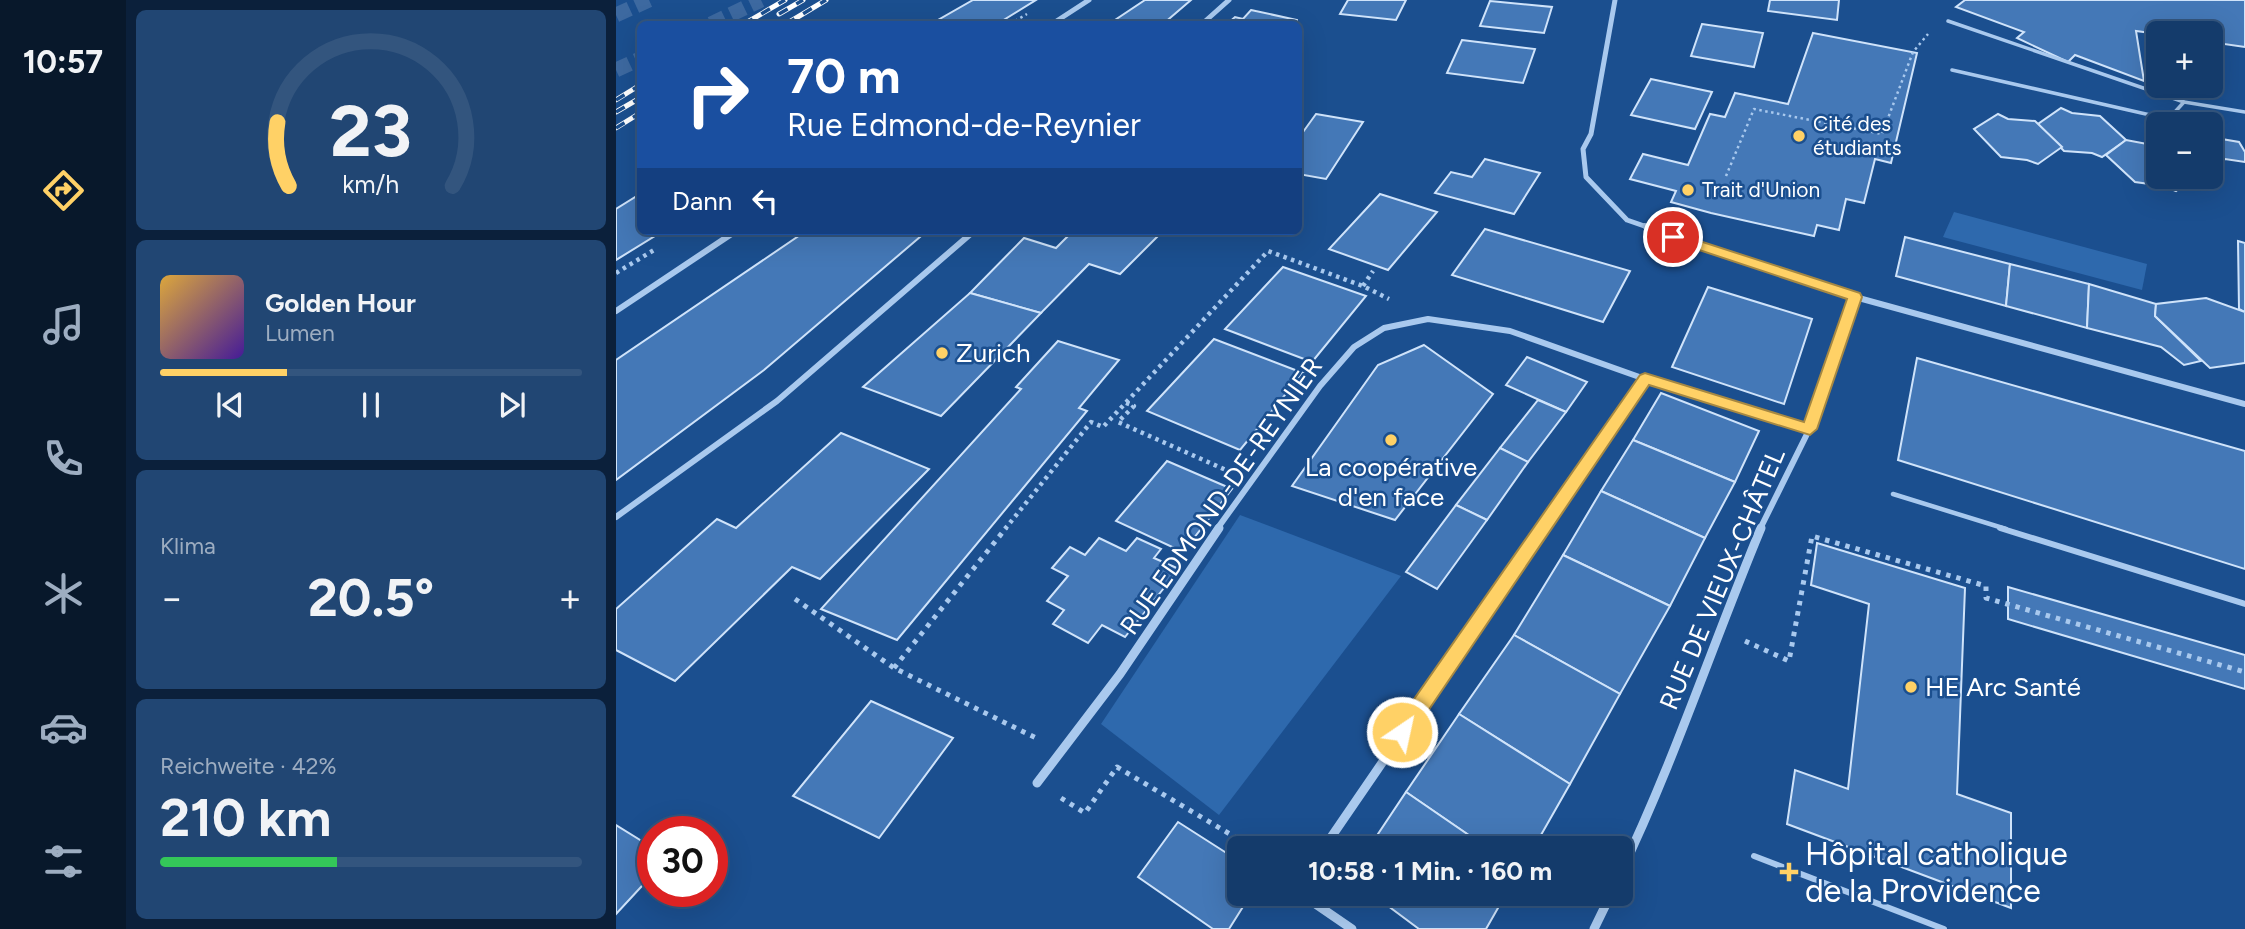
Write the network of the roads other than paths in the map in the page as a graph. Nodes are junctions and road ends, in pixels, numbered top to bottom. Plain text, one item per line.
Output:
1 (1089, 0) edge
2 (1229, 0) edge
3 (1615, 0) edge
4 (1057, 21) edge
5 (1205, 21) edge
6 (1948, 21) dead end
7 (1952, 70) dead end
8 (2184, 102) junction
9 (2245, 112) edge
10 (730, 235) edge
11 (969, 235) edge
12 (1855, 297) junction
13 (616, 312) edge
14 (1645, 379) junction
15 (2245, 404) edge
16 (1810, 429) junction
17 (1893, 494) dead end
18 (616, 517) edge
19 (2245, 604) edge
20 (1037, 783) road end
21 (1333, 836) edge
22 (1633, 847) edge
23 (1754, 856) dead end
24 (1318, 906) edge
25 (1605, 906) edge
26 (1352, 929) edge
27 (1594, 929) edge
28 (1944, 929) edge

1 - 4 street
2 - 5 street
3 - 12 street
6 - 8 lane
7 - 8 lane
8 - 9 lane
10 - 13 street
11 - 18 street
12 - 15 street
12 - 16 street, RUE DE VIEUX-CHÂTEL
14 - 16 street, RUE EDMOND-DE-REYNIER
14 - 20 street, RUE EDMOND-DE-REYNIER
14 - 21 street
16 - 22 street, RUE DE VIEUX-CHÂTEL
17 - 19 lane
23 - 28 lane
24 - 26 street
25 - 27 street

